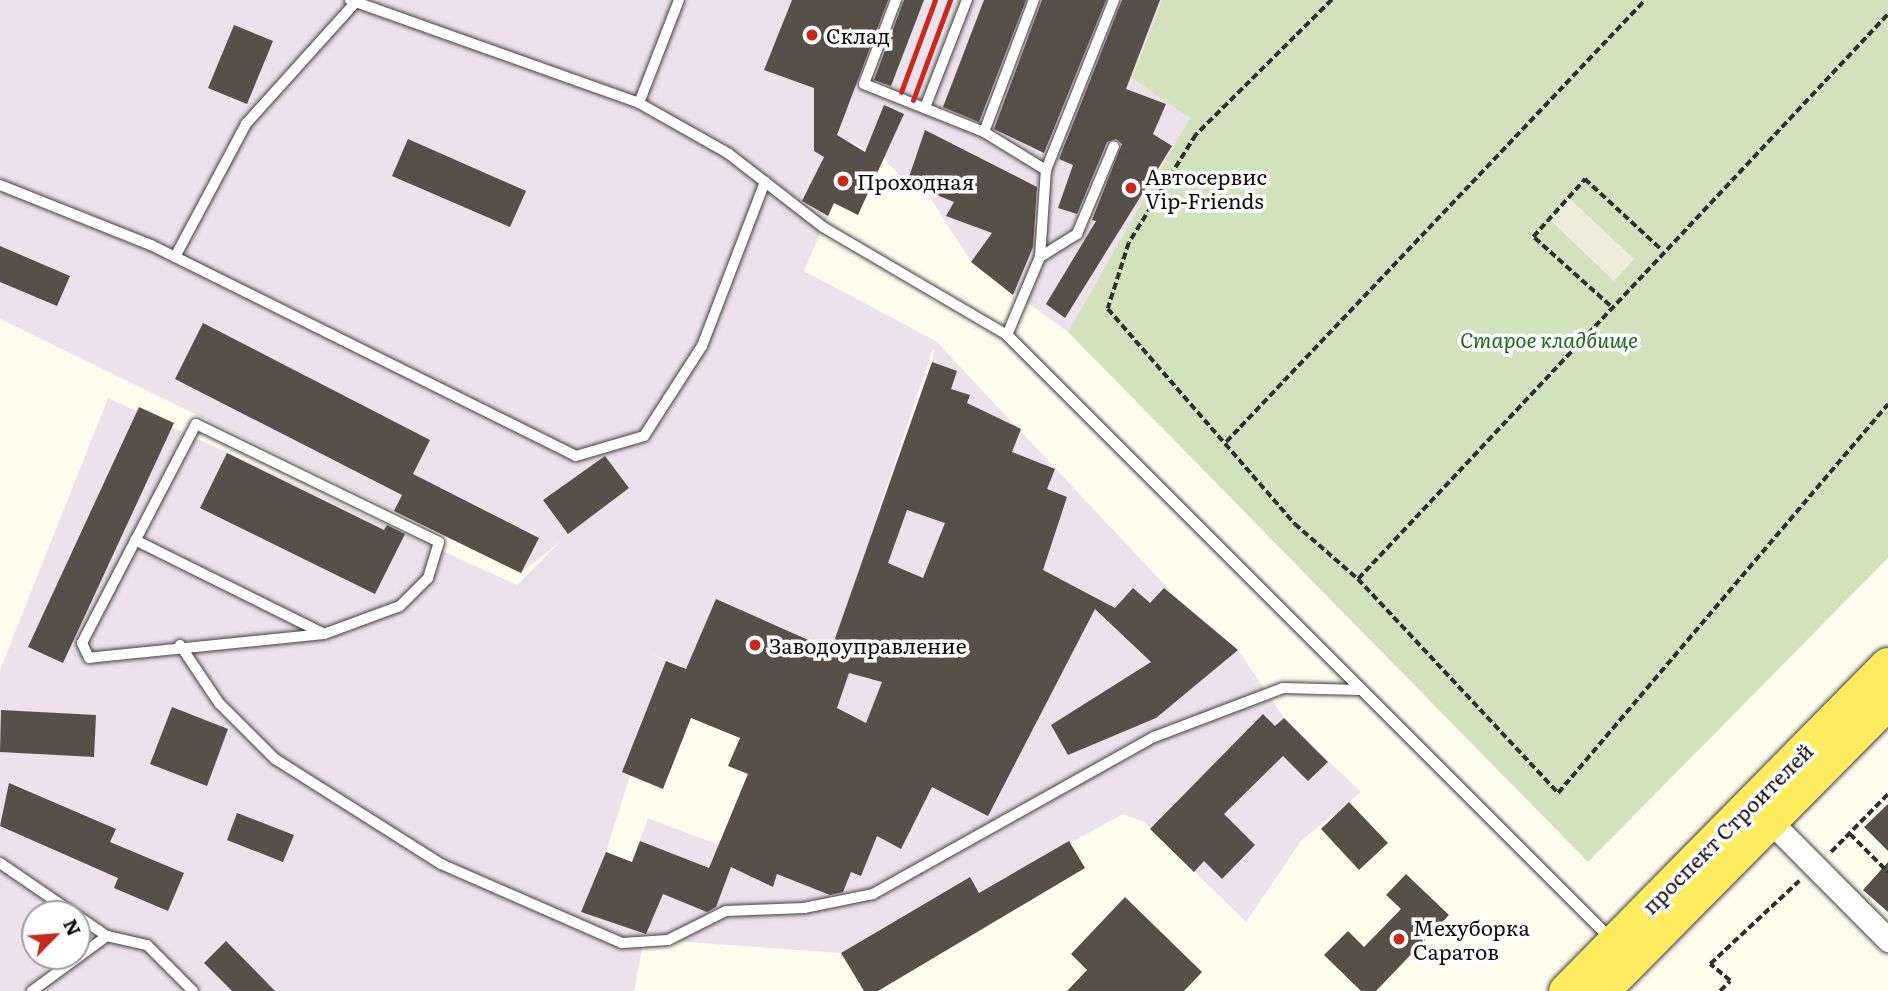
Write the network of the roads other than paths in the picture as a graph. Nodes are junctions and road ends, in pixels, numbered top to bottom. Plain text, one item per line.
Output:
1 (679, 0) edge
2 (896, 0) edge
3 (967, 0) edge
4 (1034, 0) edge
5 (1114, 0) edge
6 (353, 1) edge
7 (639, 103) junction
8 (926, 105) junction
9 (984, 132) junction
10 (1114, 146) dead end
11 (1046, 170) junction
12 (765, 182) junction
13 (0, 185) edge
14 (175, 257) junction
15 (1041, 257) junction
16 (1006, 335) junction
17 (135, 540) junction
18 (324, 634) junction
19 (180, 645) junction
20 (1888, 665) edge
21 (1361, 690) junction
22 (1888, 701) edge
23 (1770, 821) junction
24 (0, 863) edge
25 (107, 936) junction
26 (1888, 940) edge
27 (1623, 951) junction
28 (32, 991) edge
29 (192, 991) edge
30 (1566, 991) edge
31 (1601, 991) edge

1 - 7 lane
2 - 8 lane
3 - 8 lane
4 - 9 lane
5 - 11 lane
6 - 7 lane
6 - 14 lane
7 - 12 lane
8 - 9 lane
9 - 11 lane
10 - 15 lane
11 - 15 lane
12 - 14 lane
12 - 16 lane
13 - 14 lane
15 - 16 lane
16 - 21 lane
17 - 18 lane
17 - 18 lane
17 - 19 lane
18 - 19 lane
19 - 21 lane
20 - 27 main road, проспект Строителей
21 - 27 lane
22 - 23 main road, проспект Строителей
23 - 26 street
23 - 27 main road, проспект Строителей
24 - 25 lane
25 - 28 lane
25 - 29 lane
27 - 30 main road, проспект Строителей
27 - 31 main road, проспект Строителей

